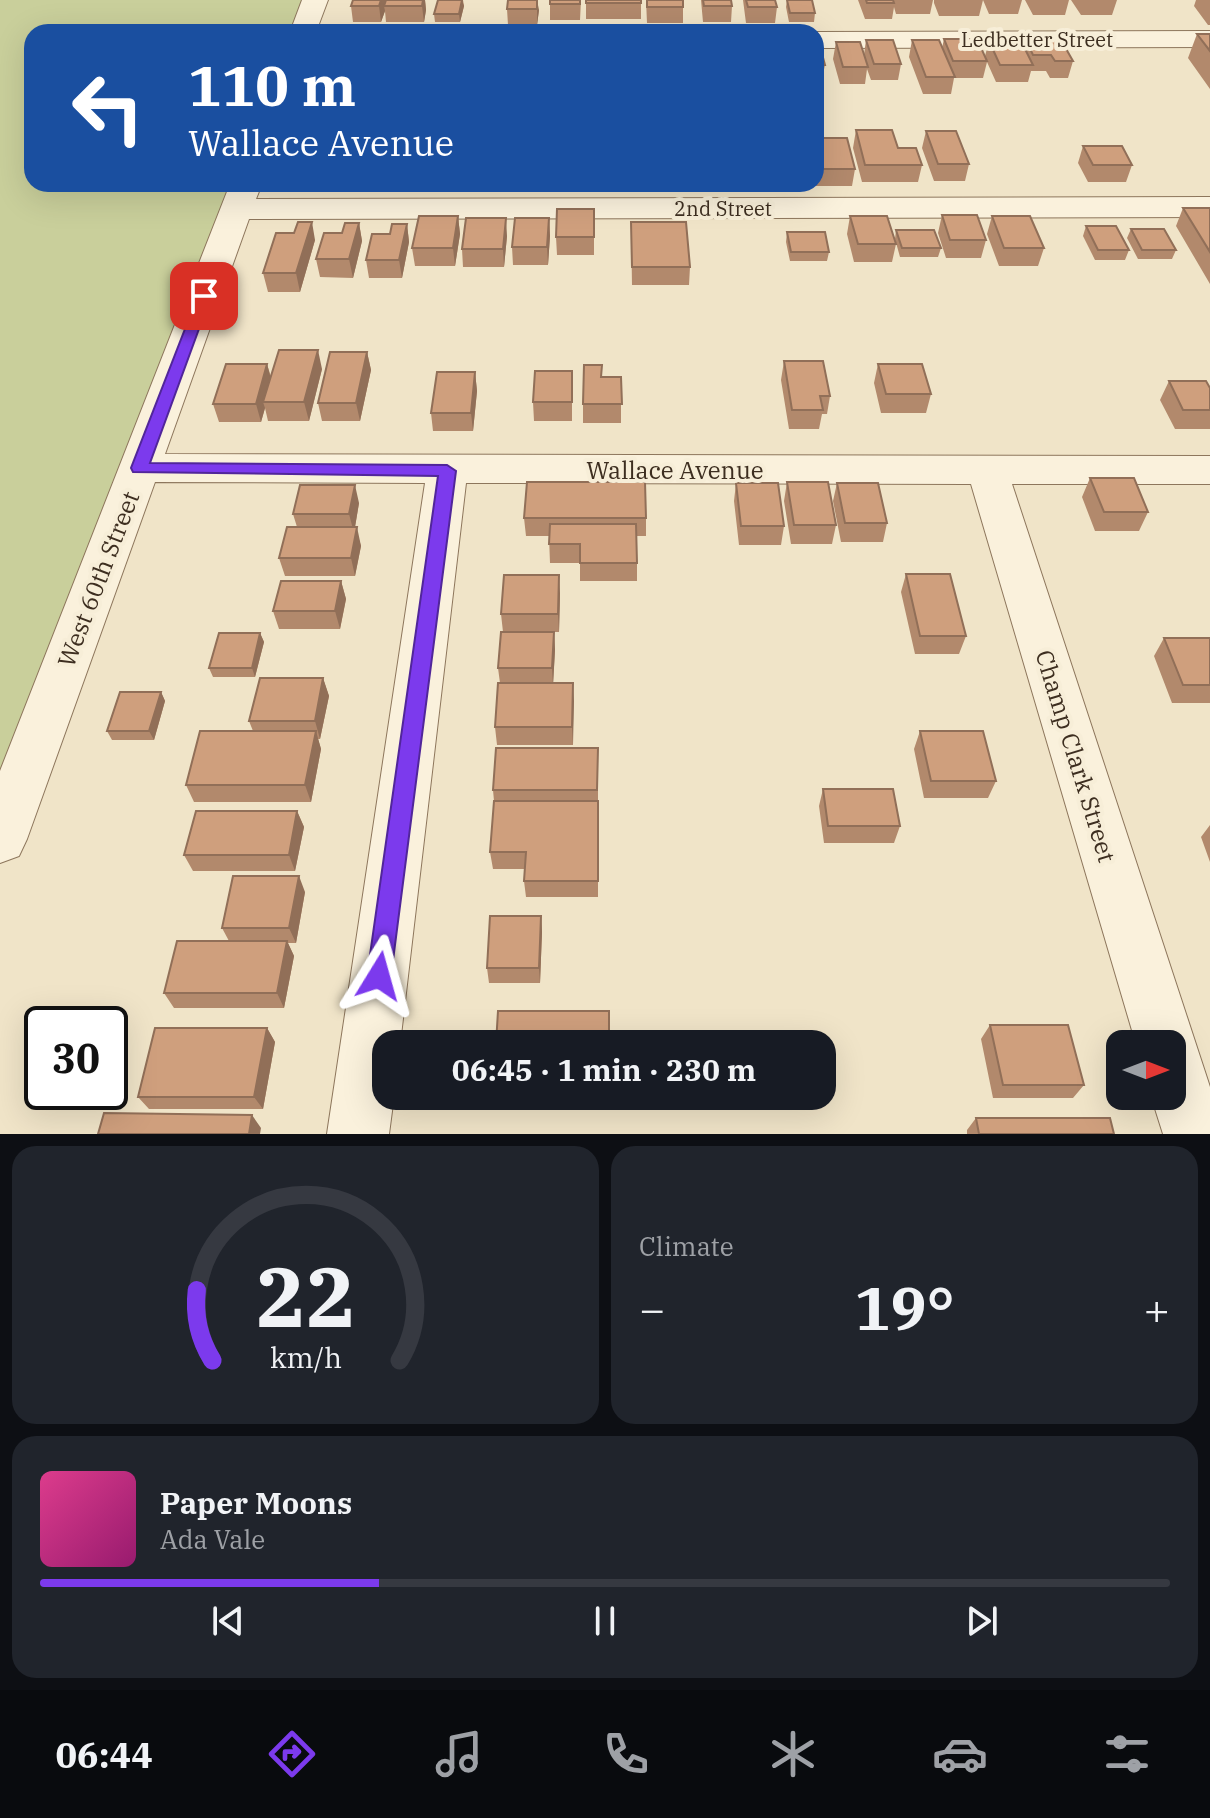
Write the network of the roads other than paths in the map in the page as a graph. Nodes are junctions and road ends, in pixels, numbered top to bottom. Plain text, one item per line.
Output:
1 (315, 0) edge
2 (306, 24) edge
3 (1210, 39) edge
4 (824, 40) edge
5 (241, 197) edge
6 (1210, 207) edge
7 (139, 468) junction
8 (987, 469) junction
9 (1210, 470) edge
10 (447, 471) junction
11 (0, 839) edge
12 (1162, 1030) edge
13 (1186, 1108) edge
14 (358, 1134) edge
15 (1194, 1134) edge

1 - 2 street
3 - 4 street, Ledbetter Street
5 - 6 street, 2nd Street
5 - 7 street, West 60th Street
7 - 10 street, Wallace Avenue
7 - 11 street, West 60th Street
8 - 9 street, Wallace Avenue
8 - 10 street, Wallace Avenue
8 - 12 street, Champ Clark Street
10 - 14 street
13 - 15 street

